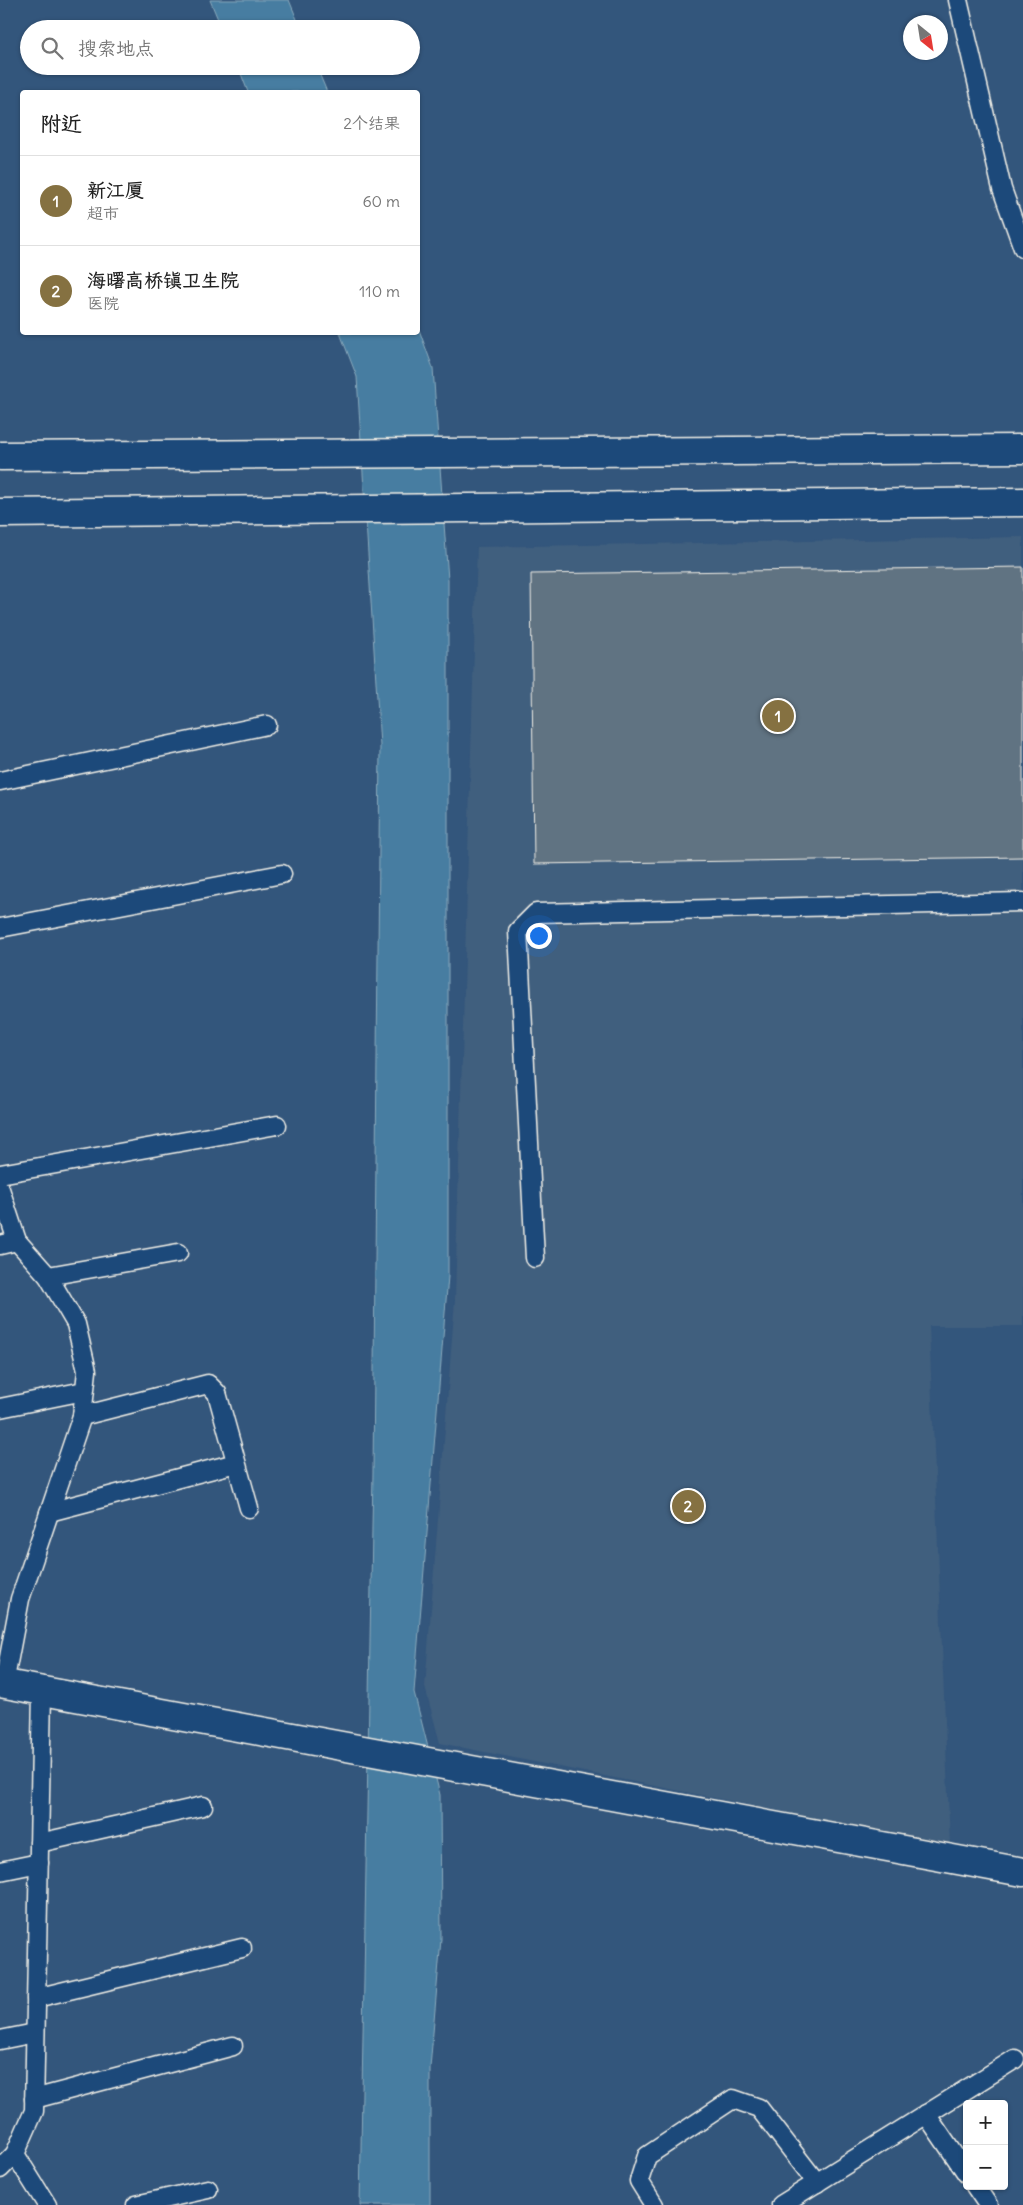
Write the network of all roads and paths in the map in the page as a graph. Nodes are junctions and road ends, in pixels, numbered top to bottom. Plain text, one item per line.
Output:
1 (958, 0) edge
2 (1023, 248) edge
3 (1023, 449) edge
4 (0, 456) edge
5 (1023, 502) edge
6 (0, 513) edge
7 (267, 725) dead end
8 (0, 781) edge
9 (282, 874) dead end
10 (1023, 902) edge
11 (0, 928) edge
12 (277, 1125) dead end
13 (0, 1174) edge
14 (0, 1189) edge
15 (18, 1241) junction
16 (0, 1245) edge
17 (178, 1253) dead end
18 (535, 1258) dead end
19 (48, 1276) junction
20 (84, 1390) junction
21 (0, 1408) edge
22 (82, 1416) junction
23 (236, 1463) junction
24 (248, 1508) dead end
25 (49, 1512) junction
26 (2, 1683) edge
27 (42, 1691) junction
28 (203, 1806) dead end
29 (39, 1843) junction
30 (38, 1863) junction
31 (0, 1871) edge
32 (1023, 1872) edge
33 (242, 1948) dead end
34 (36, 1998) junction
35 (35, 2033) junction
36 (0, 2040) edge
37 (234, 2046) dead end
38 (1015, 2059) dead end
39 (34, 2098) junction
40 (926, 2114) junction
41 (15, 2154) junction
42 (963, 2168) edge
43 (0, 2169) edge
44 (817, 2183) junction
45 (208, 2190) dead end
46 (978, 2190) edge
47 (47, 2205) edge
48 (136, 2205) edge
49 (654, 2205) edge
50 (781, 2205) edge
51 (988, 2205) edge

1 - 2 lane
3 - 4 street
5 - 6 street
7 - 8 lane
9 - 11 lane
10 - 18 lane
12 - 13 lane
14 - 15 lane
15 - 16 lane
15 - 19 lane
17 - 19 lane
19 - 20 lane
20 - 21 lane
20 - 22 lane
22 - 23 lane
22 - 25 lane
23 - 24 lane
23 - 25 lane
25 - 26 lane
26 - 27 street
27 - 29 lane
27 - 32 street
28 - 29 lane
29 - 30 lane
30 - 31 lane
30 - 34 lane
33 - 34 lane
34 - 35 lane
35 - 36 lane
35 - 39 lane
37 - 39 lane
38 - 40 lane
39 - 41 lane
40 - 42 lane
40 - 44 lane
41 - 43 lane
41 - 47 lane
44 - 49 lane
44 - 50 lane
45 - 48 lane
46 - 51 lane

